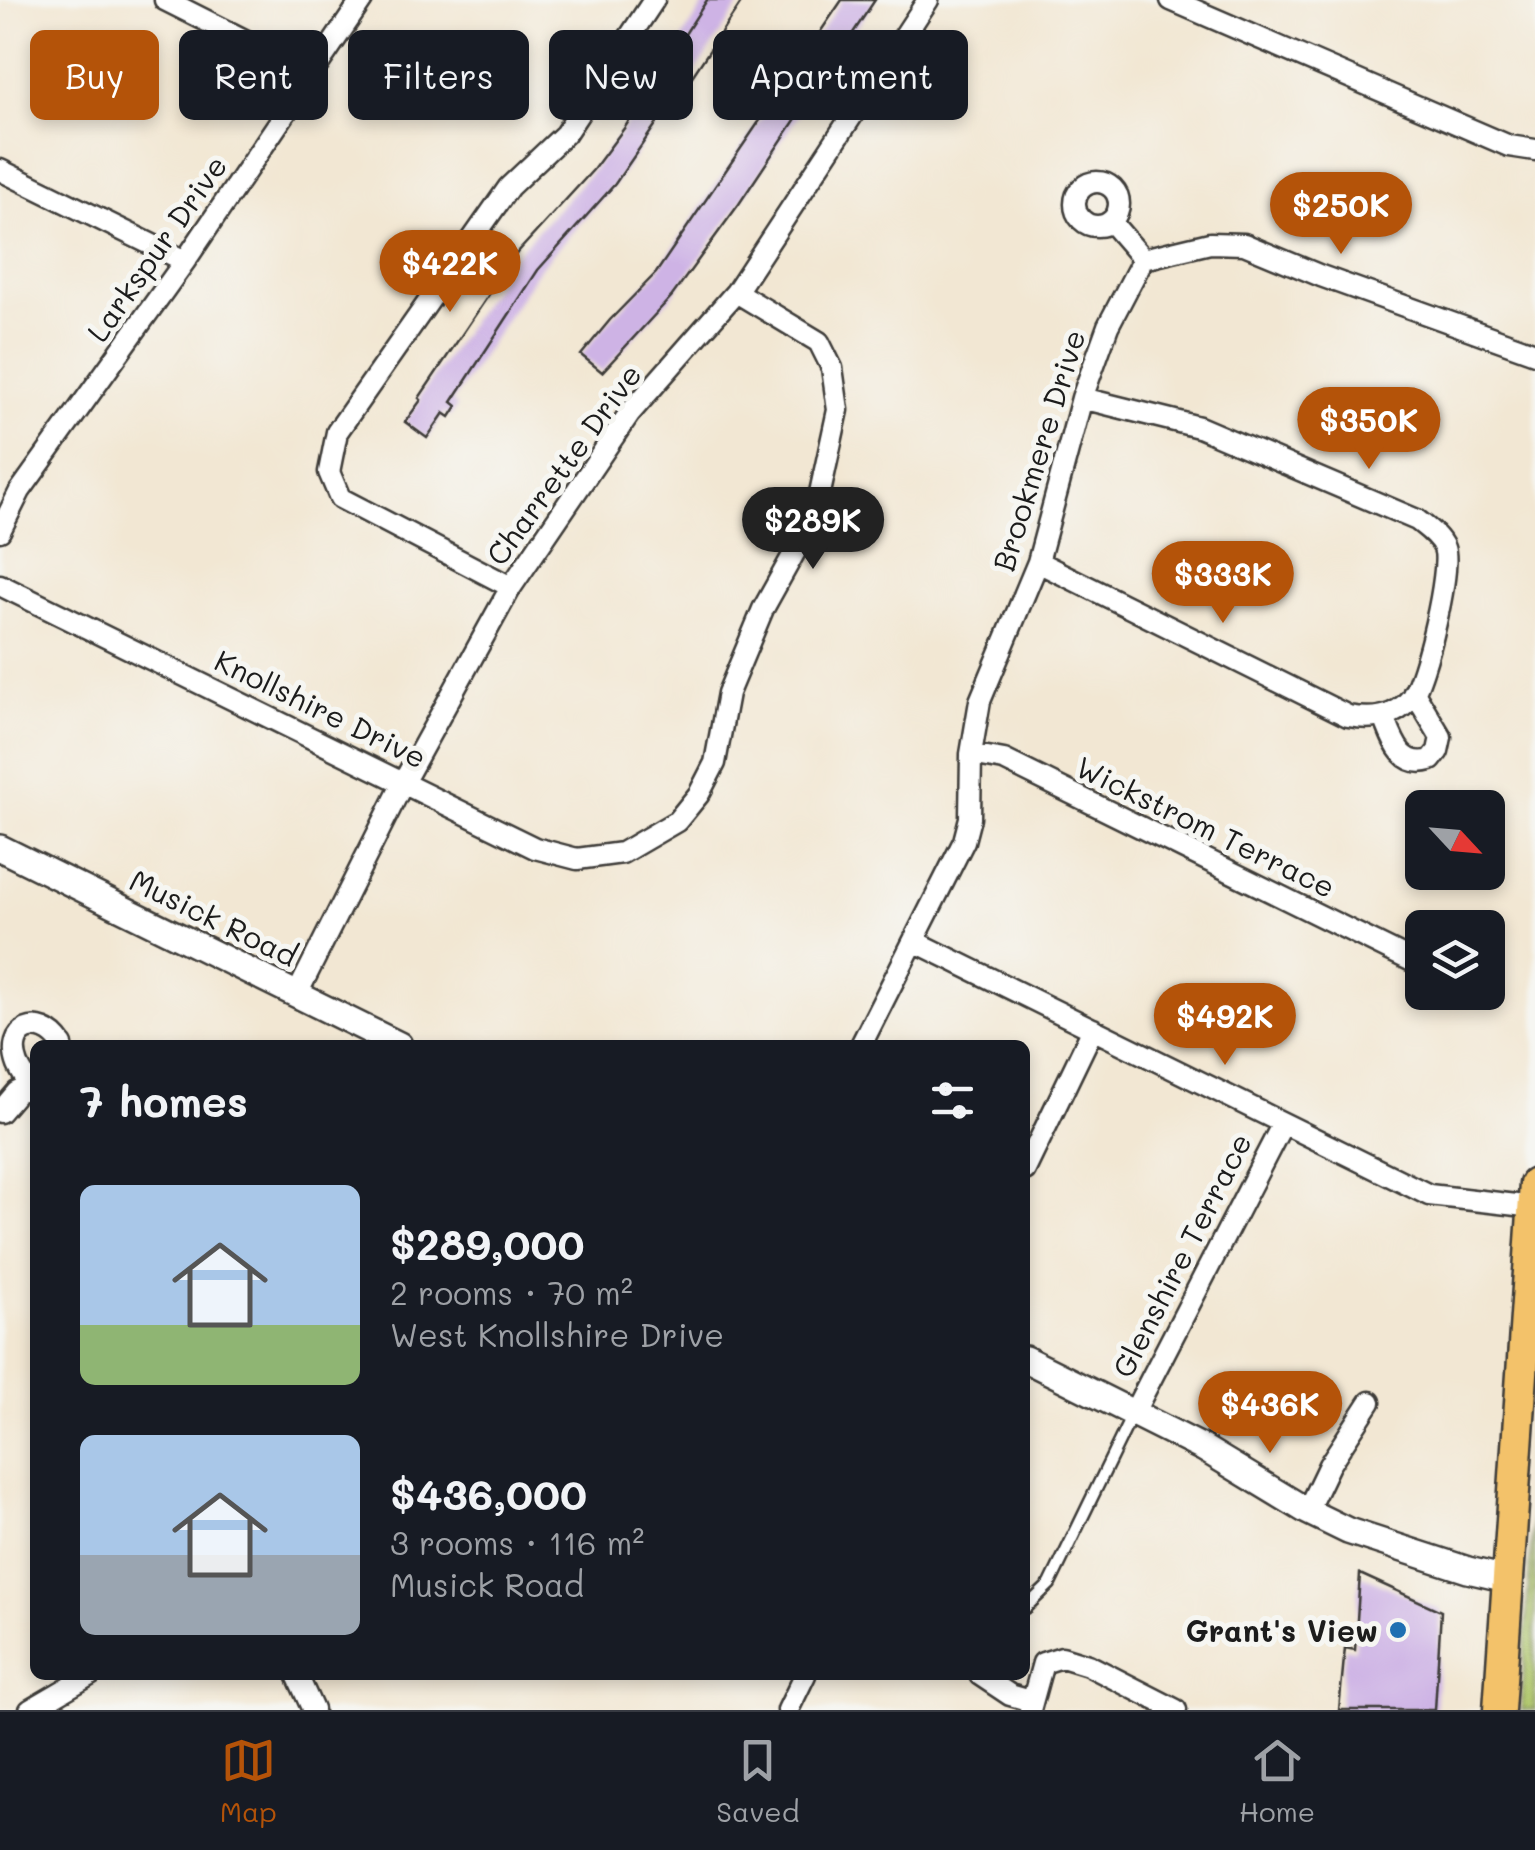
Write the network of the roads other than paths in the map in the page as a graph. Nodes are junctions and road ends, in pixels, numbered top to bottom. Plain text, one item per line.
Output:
1 (165, 0) edge
2 (362, 0) edge
3 (654, 0) edge
4 (928, 0) edge
5 (1171, 0) edge
6 (225, 30) edge
7 (328, 50) edge
8 (281, 120) edge
9 (1535, 150) edge
10 (0, 170) edge
11 (1111, 222) dead end
12 (1144, 259) junction
13 (185, 261) junction
14 (736, 292) junction
15 (1535, 353) edge
16 (1082, 398) junction
17 (0, 531) edge
18 (1038, 562) junction
19 (0, 584) edge
20 (511, 587) junction
21 (1412, 696) junction
22 (1384, 717) junction
23 (970, 754) junction
24 (404, 781) junction
25 (0, 848) edge
26 (914, 941) junction
27 (1405, 958) edge
28 (297, 994) junction
29 (1093, 1029) junction
30 (57, 1040) edge
31 (389, 1040) edge
32 (864, 1040) edge
33 (30, 1082) edge
34 (30, 1087) edge
35 (0, 1112) edge
36 (1282, 1124) junction
37 (1030, 1160) edge
38 (1535, 1184) edge
39 (1534, 1207) edge
40 (1030, 1361) edge
41 (1370, 1402) dead end
42 (1134, 1412) junction
43 (1308, 1511) junction
44 (1507, 1579) junction
45 (1030, 1603) edge
46 (81, 1680) edge
47 (299, 1680) edge
48 (803, 1680) edge
49 (988, 1680) edge
50 (1030, 1691) edge
51 (30, 1710) edge
52 (313, 1710) edge
53 (788, 1710) edge
54 (1176, 1710) edge
55 (1498, 1710) edge

1 - 6 street
2 - 7 street, Larkspur Drive
3 - 20 street
4 - 14 street, Charrette Drive
5 - 9 street
8 - 13 street, Larkspur Drive
10 - 13 street
11 - 12 street
12 - 15 street
12 - 16 street, Brookmere Drive
13 - 17 street, Larkspur Drive
14 - 20 street, Charrette Drive
14 - 24 street, Knollshire Drive
16 - 18 street, Brookmere Drive
16 - 21 street
18 - 22 street
18 - 23 street, Brookmere Drive
19 - 24 street, Knollshire Drive
20 - 24 street, Charrette Drive
21 - 22 street
21 - 22 street
23 - 26 street, Brookmere Drive
23 - 27 street, Wickstrom Terrace
24 - 28 street, Charrette Drive
25 - 28 street, Musick Road
26 - 29 street
26 - 32 street, Brookmere Drive
28 - 31 street, Musick Road
29 - 36 street
29 - 37 street
30 - 33 street
34 - 35 street
36 - 39 street
36 - 42 street, Glenshire Terrace
38 - 39 main road
39 - 44 main road
40 - 42 street
41 - 43 street
42 - 43 street
42 - 45 lane
43 - 44 street
44 - 55 main road
46 - 51 street
47 - 52 street
48 - 53 street
49 - 50 street
50 - 54 street

